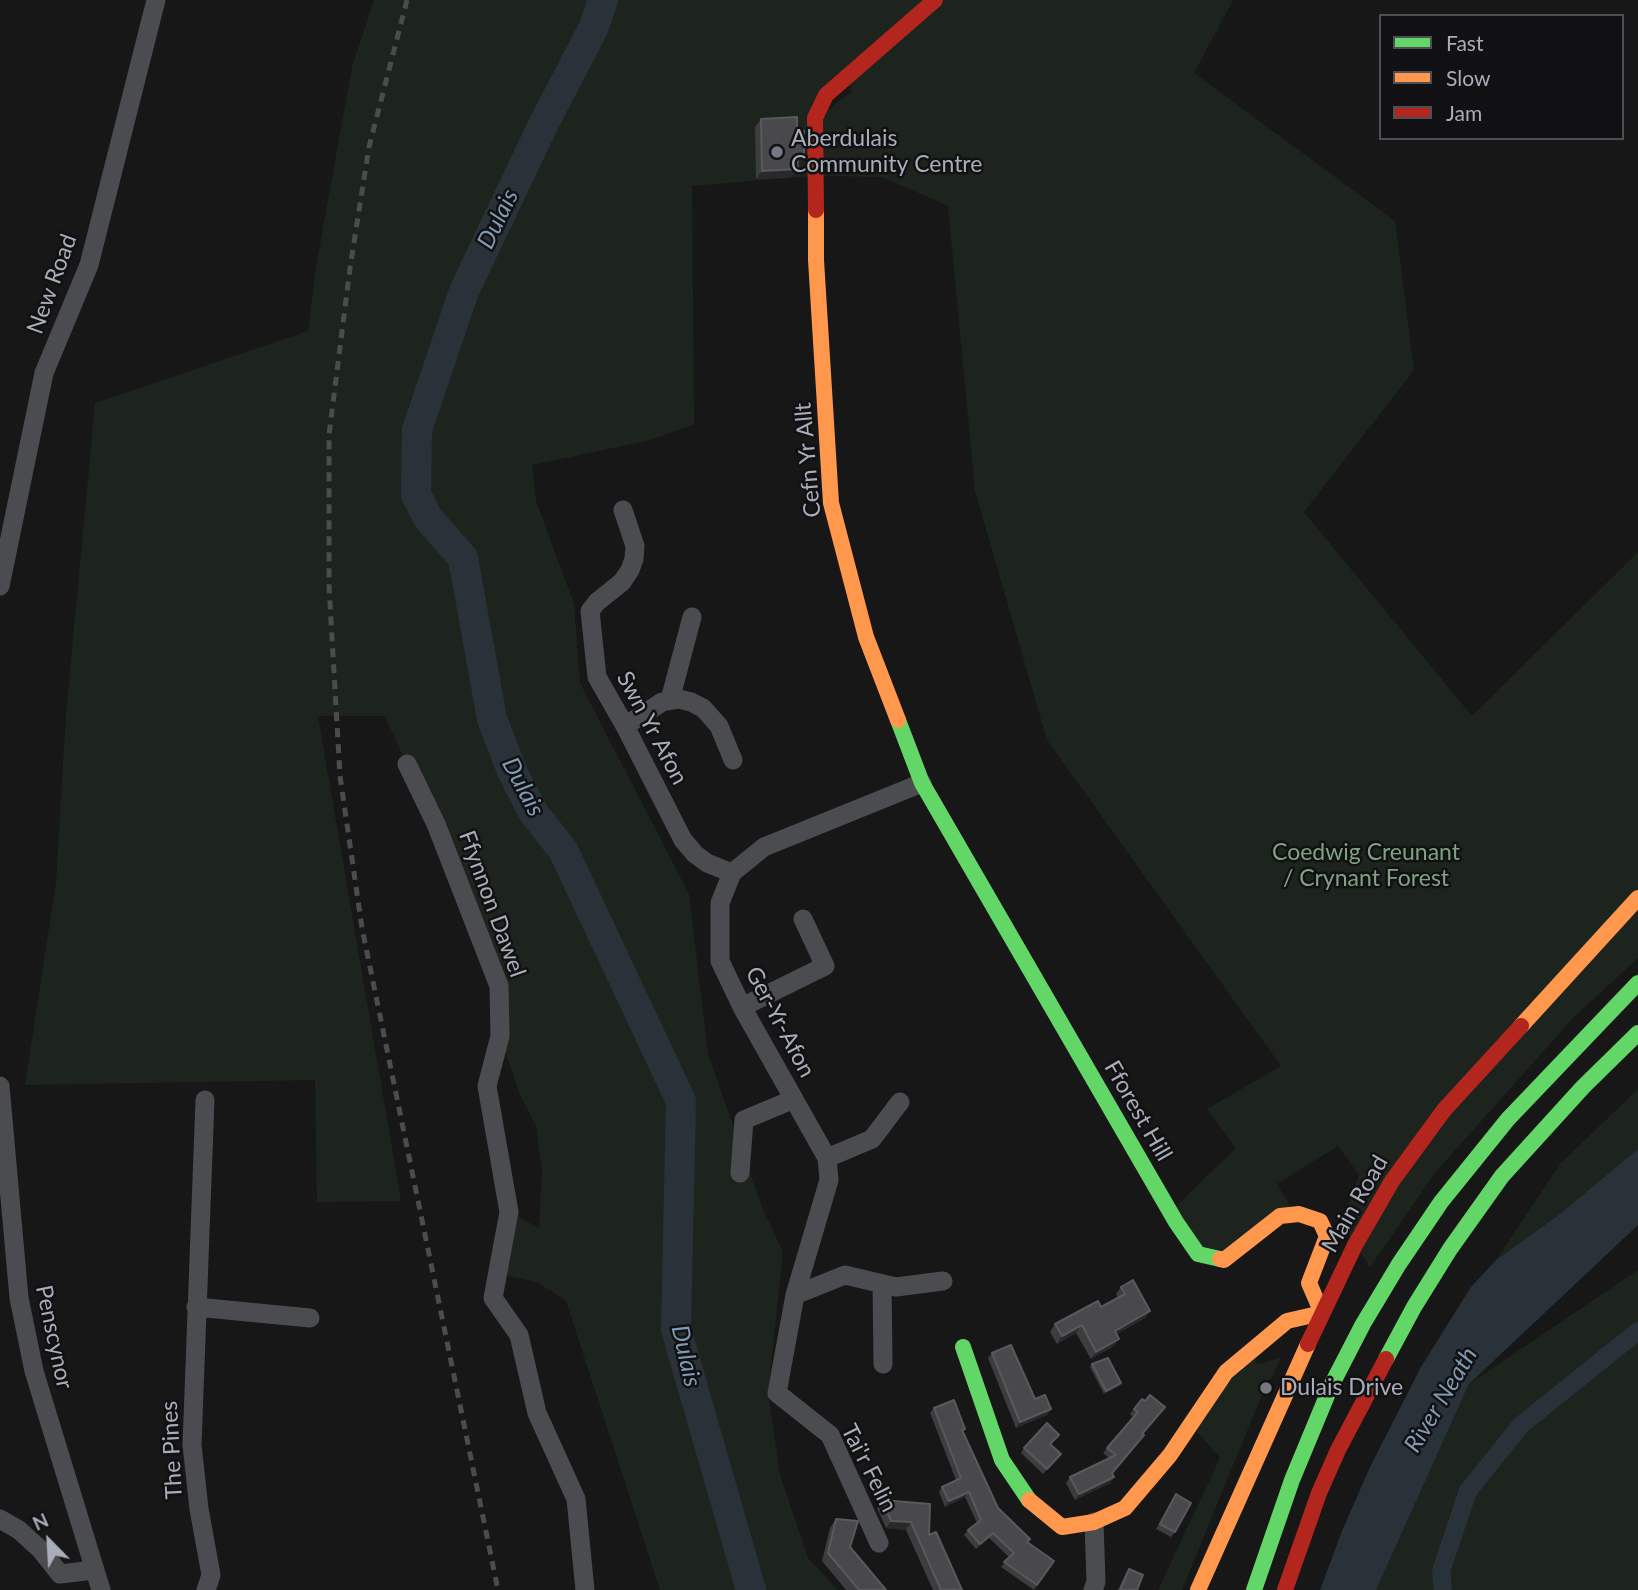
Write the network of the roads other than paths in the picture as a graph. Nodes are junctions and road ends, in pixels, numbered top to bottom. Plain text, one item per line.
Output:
1 (156, 0) edge
2 (935, 0) edge
3 (623, 510) dead end
4 (0, 586) edge
5 (692, 617) dead end
6 (670, 701) junction
7 (625, 726) junction
8 (733, 760) dead end
9 (407, 764) dead end
10 (922, 783) junction
11 (732, 873) junction
12 (1638, 898) edge
13 (803, 919) dead end
14 (1638, 984) edge
15 (742, 1007) junction
16 (1638, 1034) edge
17 (0, 1086) edge
18 (794, 1099) junction
19 (205, 1100) dead end
20 (900, 1102) dead end
21 (827, 1158) junction
22 (740, 1173) dead end
23 (943, 1281) dead end
24 (882, 1284) junction
25 (795, 1295) junction
26 (196, 1307) junction
27 (1322, 1313) junction
28 (310, 1318) dead end
29 (963, 1347) dead end
30 (883, 1364) dead end
31 (0, 1519) edge
32 (1094, 1522) junction
33 (879, 1543) dead end
34 (94, 1570) junction
35 (102, 1590) edge
36 (206, 1590) edge
37 (585, 1590) edge
38 (1093, 1590) edge
39 (1198, 1590) edge
40 (1254, 1590) edge
41 (1285, 1590) edge

1 - 4 street, New Road
2 - 10 main road, Cefn Yr Allt
3 - 7 street, Swn Yr Afon
5 - 6 street
6 - 7 street
6 - 8 street
7 - 11 street, Swn Yr Afon
9 - 37 street, Ffynnon Dawel
10 - 11 street
10 - 27 main road, Fforest Hill
11 - 15 street, Ger-Yr-Afon
12 - 27 main road, Main Road
13 - 15 street
14 - 40 main road
15 - 18 street, Ger-Yr-Afon
16 - 41 main road
17 - 34 street, Penscynor
18 - 21 street, Ger-Yr-Afon
18 - 22 street
19 - 26 street, The Pines
20 - 21 street
21 - 25 street
23 - 24 street
24 - 25 street
24 - 30 street
25 - 33 street, Tai'r Felin
26 - 28 street
26 - 36 street, The Pines
27 - 32 main road
27 - 39 main road, Main Road
29 - 32 main road
31 - 34 street
32 - 38 street
34 - 35 street, Penscynor

